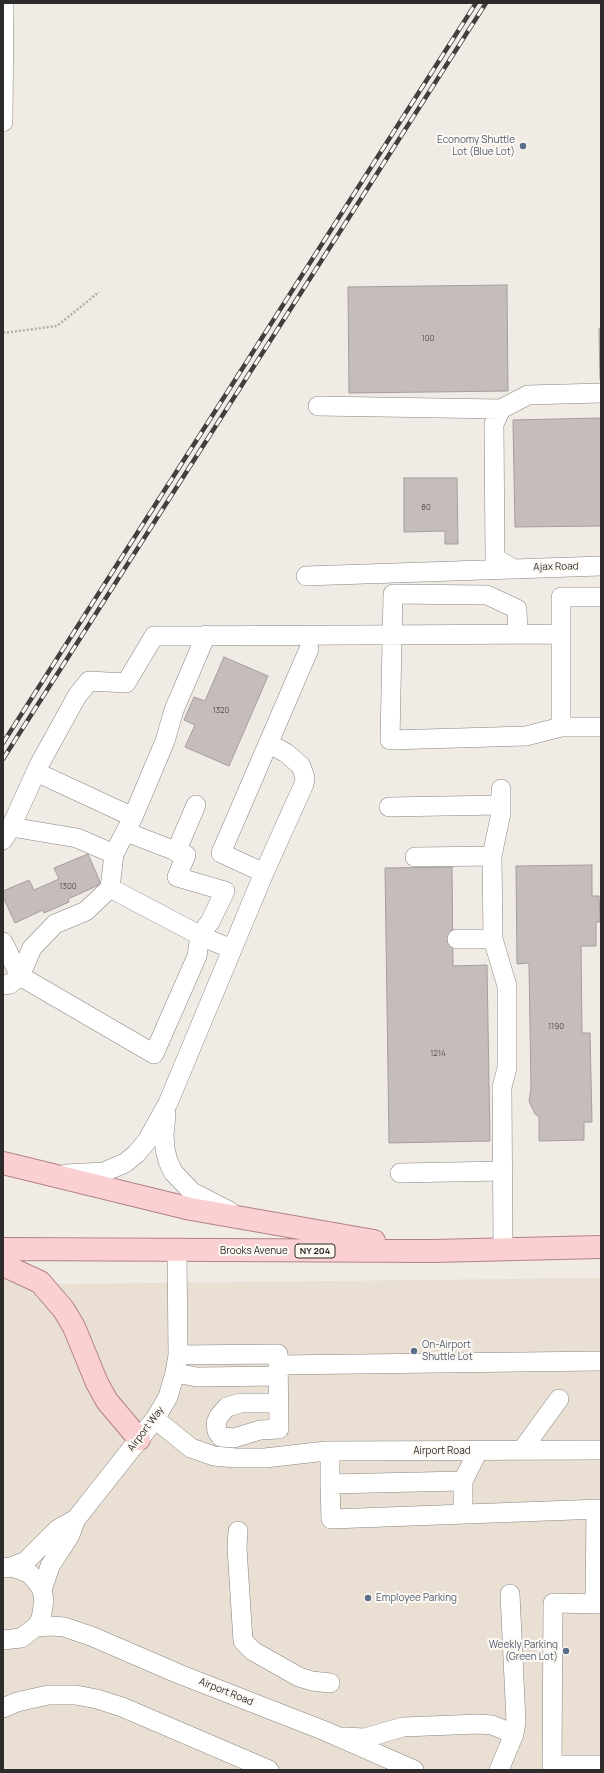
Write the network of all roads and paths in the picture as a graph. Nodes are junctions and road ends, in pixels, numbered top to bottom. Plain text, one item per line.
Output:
1 (4, 3) edge
2 (3, 122) edge
3 (99, 292) dead end
4 (3, 334) edge
5 (601, 393) edge
6 (318, 406) dead end
7 (501, 409) junction
8 (577, 566) junction
9 (601, 566) edge
10 (512, 568) junction
11 (306, 576) dead end
12 (577, 597) junction
13 (601, 597) edge
14 (392, 634) junction
15 (518, 634) junction
16 (561, 634) junction
17 (206, 635) junction
18 (309, 649) dead end
19 (561, 727) junction
20 (601, 727) edge
21 (268, 743) junction
22 (36, 772) junction
23 (196, 805) dead end
24 (389, 807) dead end
25 (130, 825) junction
26 (7, 833) edge
27 (176, 852) junction
28 (114, 854) junction
29 (492, 856) junction
30 (415, 857) dead end
31 (264, 873) junction
32 (110, 888) junction
33 (200, 935) junction
34 (457, 939) dead end
35 (493, 939) junction
36 (3, 942) edge
37 (232, 949) junction
38 (500, 965) junction
39 (20, 976) junction
40 (3, 985) edge
41 (495, 1052) dead end
42 (168, 1103) junction
43 (3, 1163) edge
44 (503, 1171) junction
45 (37, 1172) junction
46 (400, 1173) dead end
47 (258, 1221) junction
48 (601, 1247) edge
49 (3, 1249) edge
50 (177, 1250) junction
51 (503, 1250) junction
52 (433, 1251) junction
53 (3, 1265) edge
54 (601, 1361) edge
55 (176, 1364) junction
56 (278, 1365) junction
57 (559, 1399) dead end
58 (278, 1403) dead end
59 (155, 1419) junction
60 (139, 1439) junction
61 (522, 1450) junction
62 (601, 1450) edge
63 (478, 1451) junction
64 (330, 1452) junction
65 (462, 1481) junction
66 (330, 1484) junction
67 (598, 1509) edge
68 (463, 1514) junction
69 (76, 1519) junction
70 (238, 1531) dead end
71 (7, 1568) edge
72 (42, 1590) junction
73 (510, 1594) dead end
74 (598, 1604) edge
75 (36, 1627) junction
76 (3, 1640) edge
77 (330, 1683) dead end
78 (3, 1708) edge
79 (325, 1732) junction
80 (514, 1734) junction
81 (601, 1765) edge
82 (269, 1770) edge
83 (414, 1770) edge
84 (499, 1770) edge

1 - 2 street
3 - 4 path
5 - 7 street
6 - 7 street
7 - 10 street
8 - 9 street, Ajax Road
8 - 10 street, Ajax Road
8 - 12 street
10 - 11 street, Ajax Road
12 - 13 street
12 - 16 street
14 - 15 street
14 - 15 street
14 - 17 street
14 - 19 street
15 - 16 street
16 - 19 street
17 - 22 street
17 - 25 street
18 - 21 street
19 - 20 street
21 - 31 street
21 - 31 street
22 - 25 street
22 - 26 street
23 - 27 street
24 - 29 street
25 - 27 street
25 - 28 street
26 - 28 street
27 - 33 street
28 - 32 street
29 - 30 street
29 - 35 street
31 - 37 street
32 - 33 street
32 - 39 street
33 - 37 street
33 - 39 street
34 - 35 street
35 - 38 street
36 - 39 street
37 - 42 street
38 - 41 street
38 - 44 street
39 - 40 street
42 - 45 street
42 - 47 street
43 - 45 main road
44 - 46 street
44 - 51 street
45 - 47 main road
47 - 52 main road
48 - 51 main road, Brooks Avenue / NY 204
49 - 50 main road, Brooks Avenue / NY 204
50 - 52 main road, Brooks Avenue / NY 204
50 - 55 street, Airport Way
51 - 52 main road, Brooks Avenue / NY 204
53 - 60 main road
54 - 56 street
55 - 56 street
55 - 59 street, Airport Way
56 - 58 street
57 - 61 street
59 - 60 street, Airport Way
59 - 64 street, Airport Road
60 - 69 street, Airport Way
61 - 62 street, Airport Road
61 - 63 street, Airport Road
63 - 64 street, Airport Road
63 - 65 street
64 - 66 street
65 - 66 street
65 - 68 street
66 - 68 street
67 - 68 street
67 - 74 street
69 - 71 street, Airport Way
69 - 72 street, Airport Way
70 - 77 street
71 - 72 street
72 - 75 street
73 - 80 street
74 - 81 street
75 - 76 street
75 - 79 street, Airport Road
78 - 82 street
79 - 80 street
79 - 83 street, Airport Road
80 - 84 street

